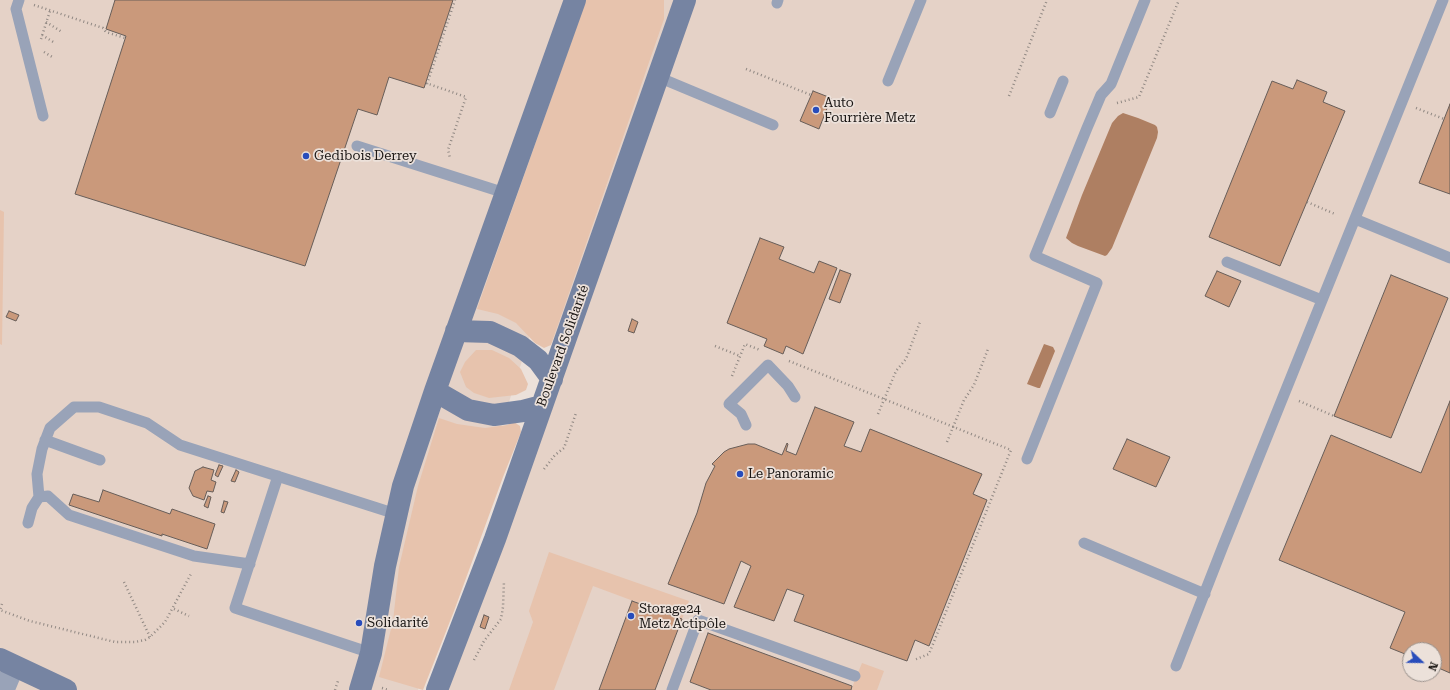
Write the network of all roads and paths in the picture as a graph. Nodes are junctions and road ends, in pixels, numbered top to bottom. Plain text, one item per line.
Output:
1 (19, 0) edge
2 (455, 0) edge
3 (575, 0) edge
4 (685, 0) edge
5 (920, 0) edge
6 (1047, 0) edge
7 (1145, 0) edge
8 (1179, 0) edge
9 (1443, 0) edge
10 (32, 4) dead end
11 (46, 22) dead end
12 (62, 32) dead end
13 (42, 35) dead end
14 (125, 38) dead end
15 (55, 43) dead end
16 (746, 69) dead end
17 (658, 77) junction
18 (888, 80) dead end
19 (1063, 81) dead end
20 (811, 95) dead end
21 (1009, 96) dead end
22 (1416, 108) dead end
23 (1096, 109) junction
24 (1050, 113) dead end
25 (43, 116) dead end
26 (1444, 119) dead end
27 (773, 125) dead end
28 (357, 146) dead end
29 (454, 162) dead end
30 (505, 193) junction
31 (1307, 202) dead end
32 (1335, 214) dead end
33 (1355, 219) junction
34 (1450, 258) edge
35 (1227, 262) dead end
36 (1322, 300) junction
37 (920, 322) dead end
38 (456, 331) junction
39 (715, 346) dead end
40 (988, 349) dead end
41 (766, 352) dead end
42 (740, 356) junction
43 (786, 360) dead end
44 (731, 377) dead end
45 (552, 379) junction
46 (435, 391) junction
47 (795, 397) dead end
48 (884, 400) junction
49 (1295, 400) dead end
50 (542, 406) junction
51 (576, 413) dead end
52 (878, 414) dead end
53 (1334, 416) dead end
54 (746, 425) dead end
55 (953, 427) junction
56 (45, 440) junction
57 (947, 442) dead end
58 (1027, 459) dead end
59 (100, 460) dead end
60 (544, 470) dead end
61 (278, 476) junction
62 (39, 497) junction
63 (396, 514) junction
64 (28, 523) dead end
65 (1084, 543) dead end
66 (198, 556) junction
67 (250, 564) junction
68 (505, 578) dead end
69 (124, 582) dead end
70 (1205, 594) junction
71 (2, 604) dead end
72 (174, 609) junction
73 (188, 616) dead end
74 (150, 637) junction
75 (371, 653) junction
76 (914, 660) dead end
77 (7, 663) edge
78 (472, 665) dead end
79 (1176, 666) dead end
80 (855, 676) dead end
81 (4, 690) edge
82 (66, 690) edge
83 (360, 690) edge
84 (438, 690) edge
85 (672, 690) edge

1 - 25 lane
2 - 29 path
3 - 30 main road
4 - 17 main road, Boulevard Solidarité
5 - 18 lane
6 - 21 path
7 - 23 lane
8 - 23 path
9 - 33 lane
10 - 14 path
11 - 12 path
13 - 15 path
16 - 20 path
17 - 27 lane
17 - 45 main road, Boulevard Solidarité
19 - 24 lane
22 - 26 path
23 - 58 lane
28 - 30 lane
30 - 38 main road
31 - 32 path
33 - 34 lane
33 - 36 lane
35 - 36 lane
36 - 70 lane
37 - 48 path
38 - 45 main road
38 - 46 main road
39 - 42 path
40 - 55 path
41 - 42 path
42 - 44 path
43 - 48 path
45 - 50 main road, Boulevard Solidarité
46 - 50 main road
46 - 63 main road
47 - 54 lane
48 - 52 path
48 - 55 path
49 - 53 path
50 - 84 main road, Boulevard Solidarité
51 - 60 path
55 - 57 path
55 - 76 path
56 - 59 lane
56 - 61 lane
56 - 62 lane
61 - 63 lane
61 - 67 lane
62 - 64 lane
62 - 66 lane
63 - 75 main road
65 - 70 lane
66 - 67 lane
66 - 72 path
67 - 75 lane
68 - 78 path
69 - 74 path
70 - 79 lane
71 - 74 path
72 - 73 path
72 - 74 path
75 - 83 main road
77 - 81 street
77 - 82 main road
80 - 85 lane

